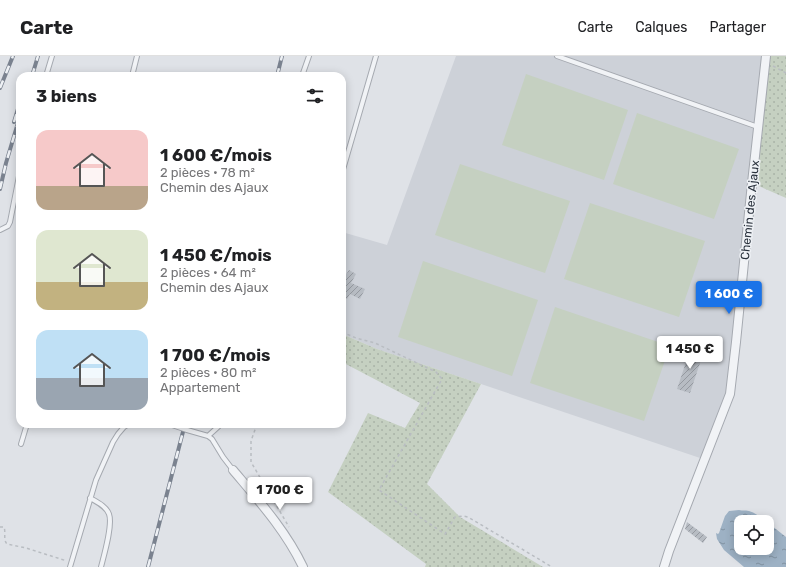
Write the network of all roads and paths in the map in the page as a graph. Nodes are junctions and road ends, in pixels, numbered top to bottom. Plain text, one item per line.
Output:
1 (52, 56) edge
2 (137, 56) edge
3 (309, 56) edge
4 (376, 56) edge
5 (557, 56) edge
6 (766, 60) edge
7 (47, 72) edge
8 (133, 72) edge
9 (303, 72) edge
10 (786, 73) edge
11 (759, 128) junction
12 (346, 159) edge
13 (16, 191) edge
14 (0, 230) edge
15 (346, 334) edge
16 (26, 428) edge
17 (124, 428) edge
18 (181, 428) edge
19 (217, 428) edge
20 (256, 428) edge
21 (208, 436) junction
22 (21, 444) dead end
23 (233, 470) joint
24 (90, 498) junction
25 (0, 526) edge
26 (290, 528) dead end
27 (70, 565) edge
28 (101, 567) edge
29 (303, 567) edge
30 (552, 567) edge
31 (664, 567) edge

1 - 7 lane
2 - 8 lane
3 - 9 lane
4 - 12 lane
5 - 11 lane
6 - 10 path
6 - 11 street, Chemin des Ajaux
11 - 31 street, Chemin des Ajaux
13 - 14 lane
15 - 30 path
16 - 22 lane
17 - 24 lane
18 - 21 lane, bridge
19 - 21 lane
20 - 26 path
21 - 23 lane
23 - 29 street
24 - 27 lane
24 - 28 lane
25 - 27 path

